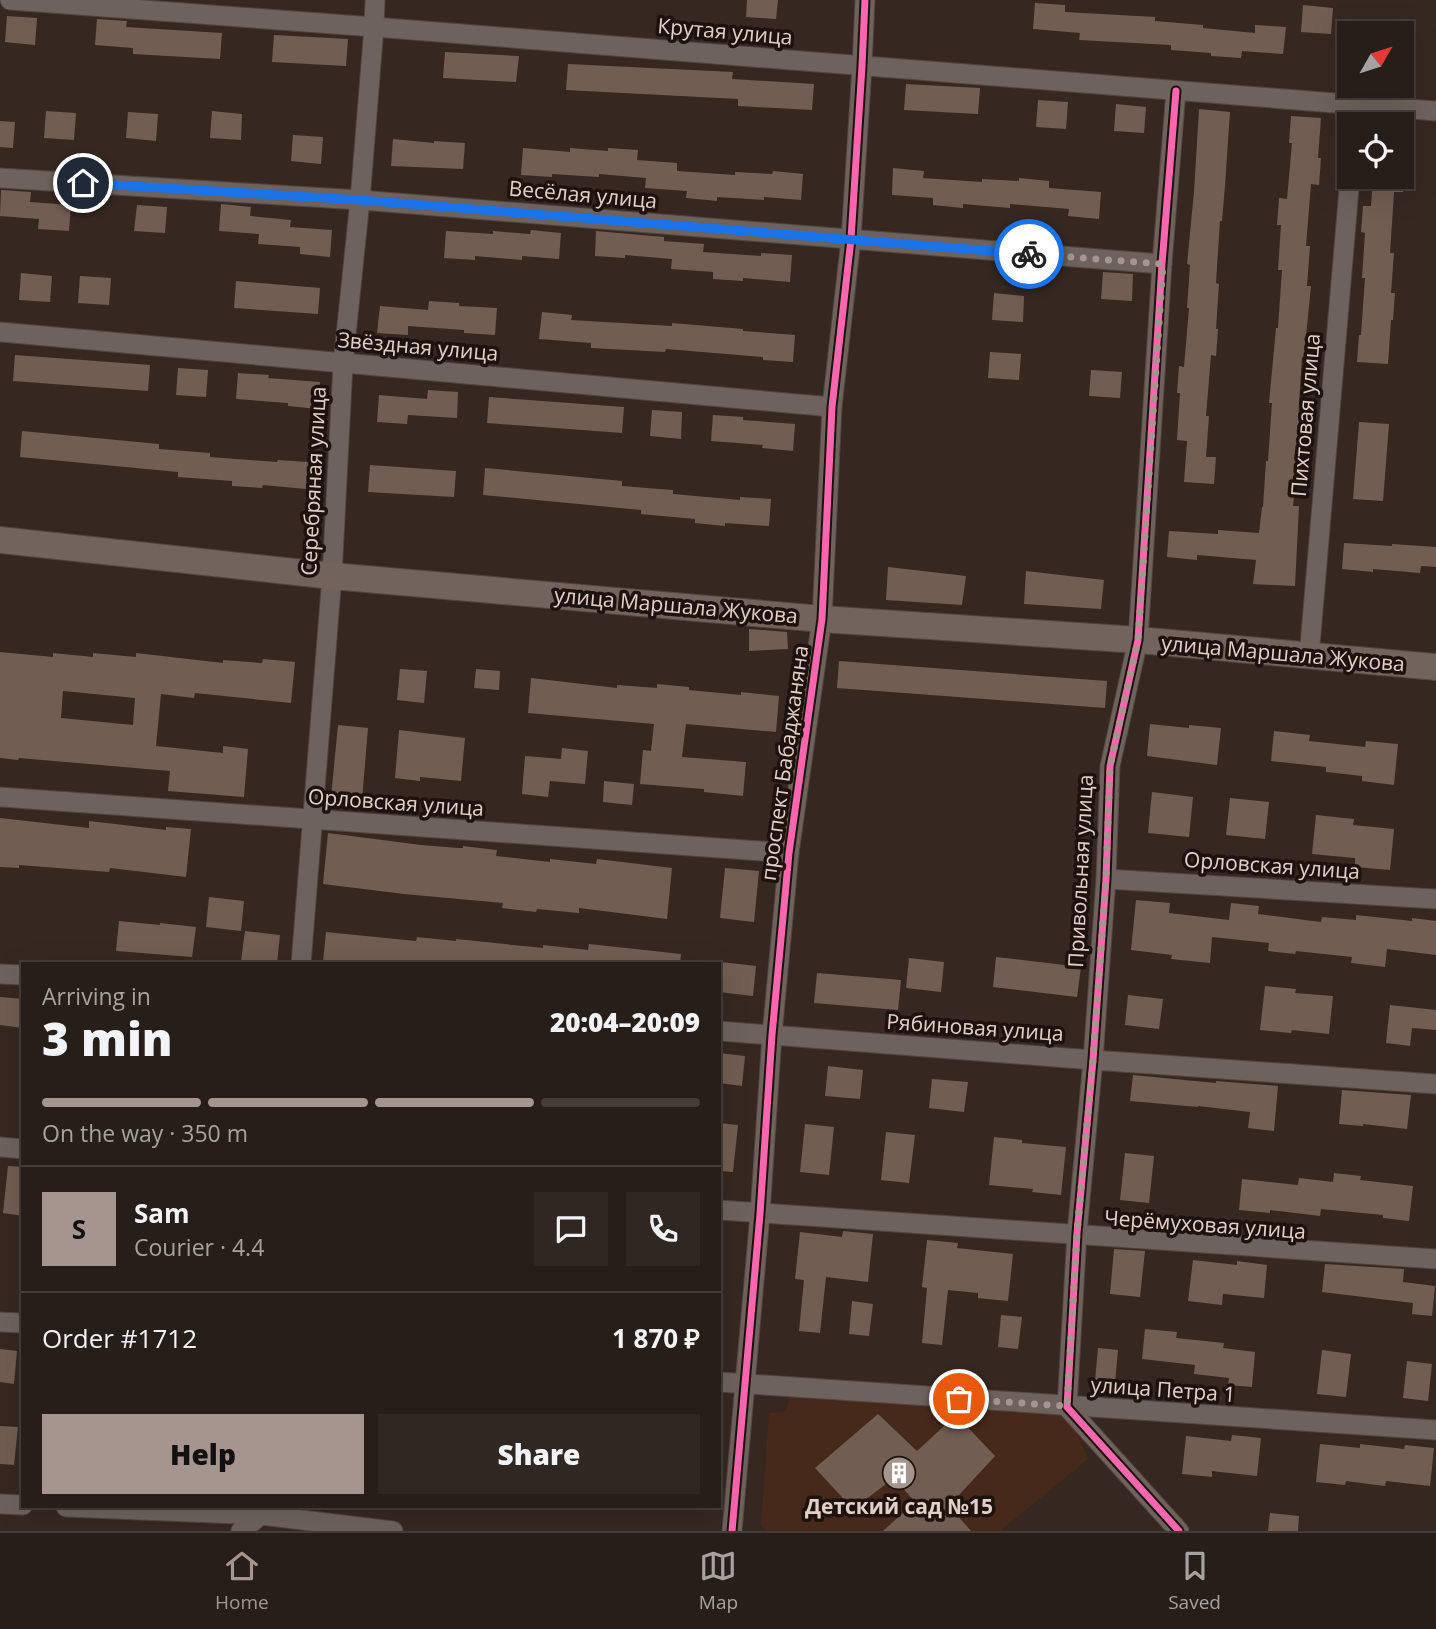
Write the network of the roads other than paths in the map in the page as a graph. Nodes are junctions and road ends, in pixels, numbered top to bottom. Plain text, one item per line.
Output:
1 (10, 0) edge
2 (375, 0) edge
3 (865, 0) edge
4 (374, 27) junction
5 (862, 66) junction
6 (1176, 91) junction
7 (1356, 104) junction
8 (1436, 111) edge
9 (1355, 112) edge
10 (0, 178) edge
11 (1349, 189) edge
12 (360, 200) junction
13 (851, 239) junction
14 (1163, 264) junction
15 (0, 332) edge
16 (343, 364) junction
17 (832, 407) junction
18 (0, 540) edge
19 (332, 576) junction
20 (822, 618) junction
21 (1138, 640) junction
22 (1308, 657) junction
23 (1436, 667) edge
24 (0, 797) edge
25 (313, 820) junction
26 (789, 853) junction
27 (1106, 879) junction
28 (1436, 899) edge
29 (301, 962) edge
30 (0, 974) edge
31 (21, 975) edge
32 (721, 1031) edge
33 (772, 1035) junction
34 (1093, 1060) junction
35 (1436, 1084) edge
36 (0, 1147) edge
37 (21, 1149) edge
38 (721, 1210) edge
39 (760, 1214) junction
40 (1077, 1233) junction
41 (1436, 1259) edge
42 (0, 1322) edge
43 (21, 1323) edge
44 (721, 1382) edge
45 (744, 1384) junction
46 (1067, 1406) junction
47 (1436, 1430) edge
48 (0, 1504) edge
49 (21, 1505) edge
50 (115, 1508) edge
51 (261, 1511) edge
52 (241, 1531) edge
53 (274, 1531) edge
54 (393, 1531) edge
55 (732, 1531) edge
56 (1178, 1531) edge

1 - 4 street, Крутая улица
2 - 4 street, Серебряная улица
3 - 5 street, проспект Бабаджаняна
4 - 5 street, Крутая улица
4 - 12 street, Серебряная улица
5 - 6 street, Крутая улица
5 - 13 street, проспект Бабаджаняна
6 - 7 street, Крутая улица
6 - 14 street, Привольная улица
7 - 8 street, Крутая улица
7 - 9 street
10 - 12 street, Весёлая улица
11 - 22 street, Пихтовая улица
12 - 13 street, Весёлая улица
12 - 16 street, Серебряная улица
13 - 14 street, Весёлая улица
13 - 17 street, проспект Бабаджаняна
14 - 21 street, Привольная улица
15 - 16 street, Звёздная улица
16 - 17 street, Звёздная улица
16 - 19 street, Серебряная улица
17 - 20 street, проспект Бабаджаняна
18 - 19 main road, улица Маршала Жукова
19 - 20 main road, улица Маршала Жукова
19 - 25 street, Серебряная улица
20 - 21 main road, улица Маршала Жукова
20 - 26 street, проспект Бабаджаняна
21 - 22 main road, улица Маршала Жукова
21 - 27 street, Привольная улица
22 - 23 main road, улица Маршала Жукова
24 - 25 street, Орловская улица
25 - 26 street, Орловская улица
25 - 29 street, Серебряная улица
26 - 33 street, проспект Бабаджаняна
27 - 28 street, Орловская улица
27 - 34 street, Привольная улица
30 - 31 street
32 - 33 street, Рябиновая улица
33 - 34 street, Рябиновая улица
33 - 39 street, проспект Бабаджаняна
34 - 35 street, Рябиновая улица
34 - 40 street, Привольная улица
36 - 37 street
38 - 39 street, Черёмуховая улица
39 - 40 street, Черёмуховая улица
39 - 45 street, проспект Бабаджаняна
40 - 41 street, Черёмуховая улица
40 - 46 street, Привольная улица
42 - 43 street
44 - 45 street, улица Петра 1
45 - 46 street, улица Петра 1
45 - 55 street, проспект Бабаджаняна
46 - 47 street, улица Петра 1
46 - 56 street
48 - 49 street
50 - 51 street
51 - 52 street
51 - 53 street
51 - 54 street

